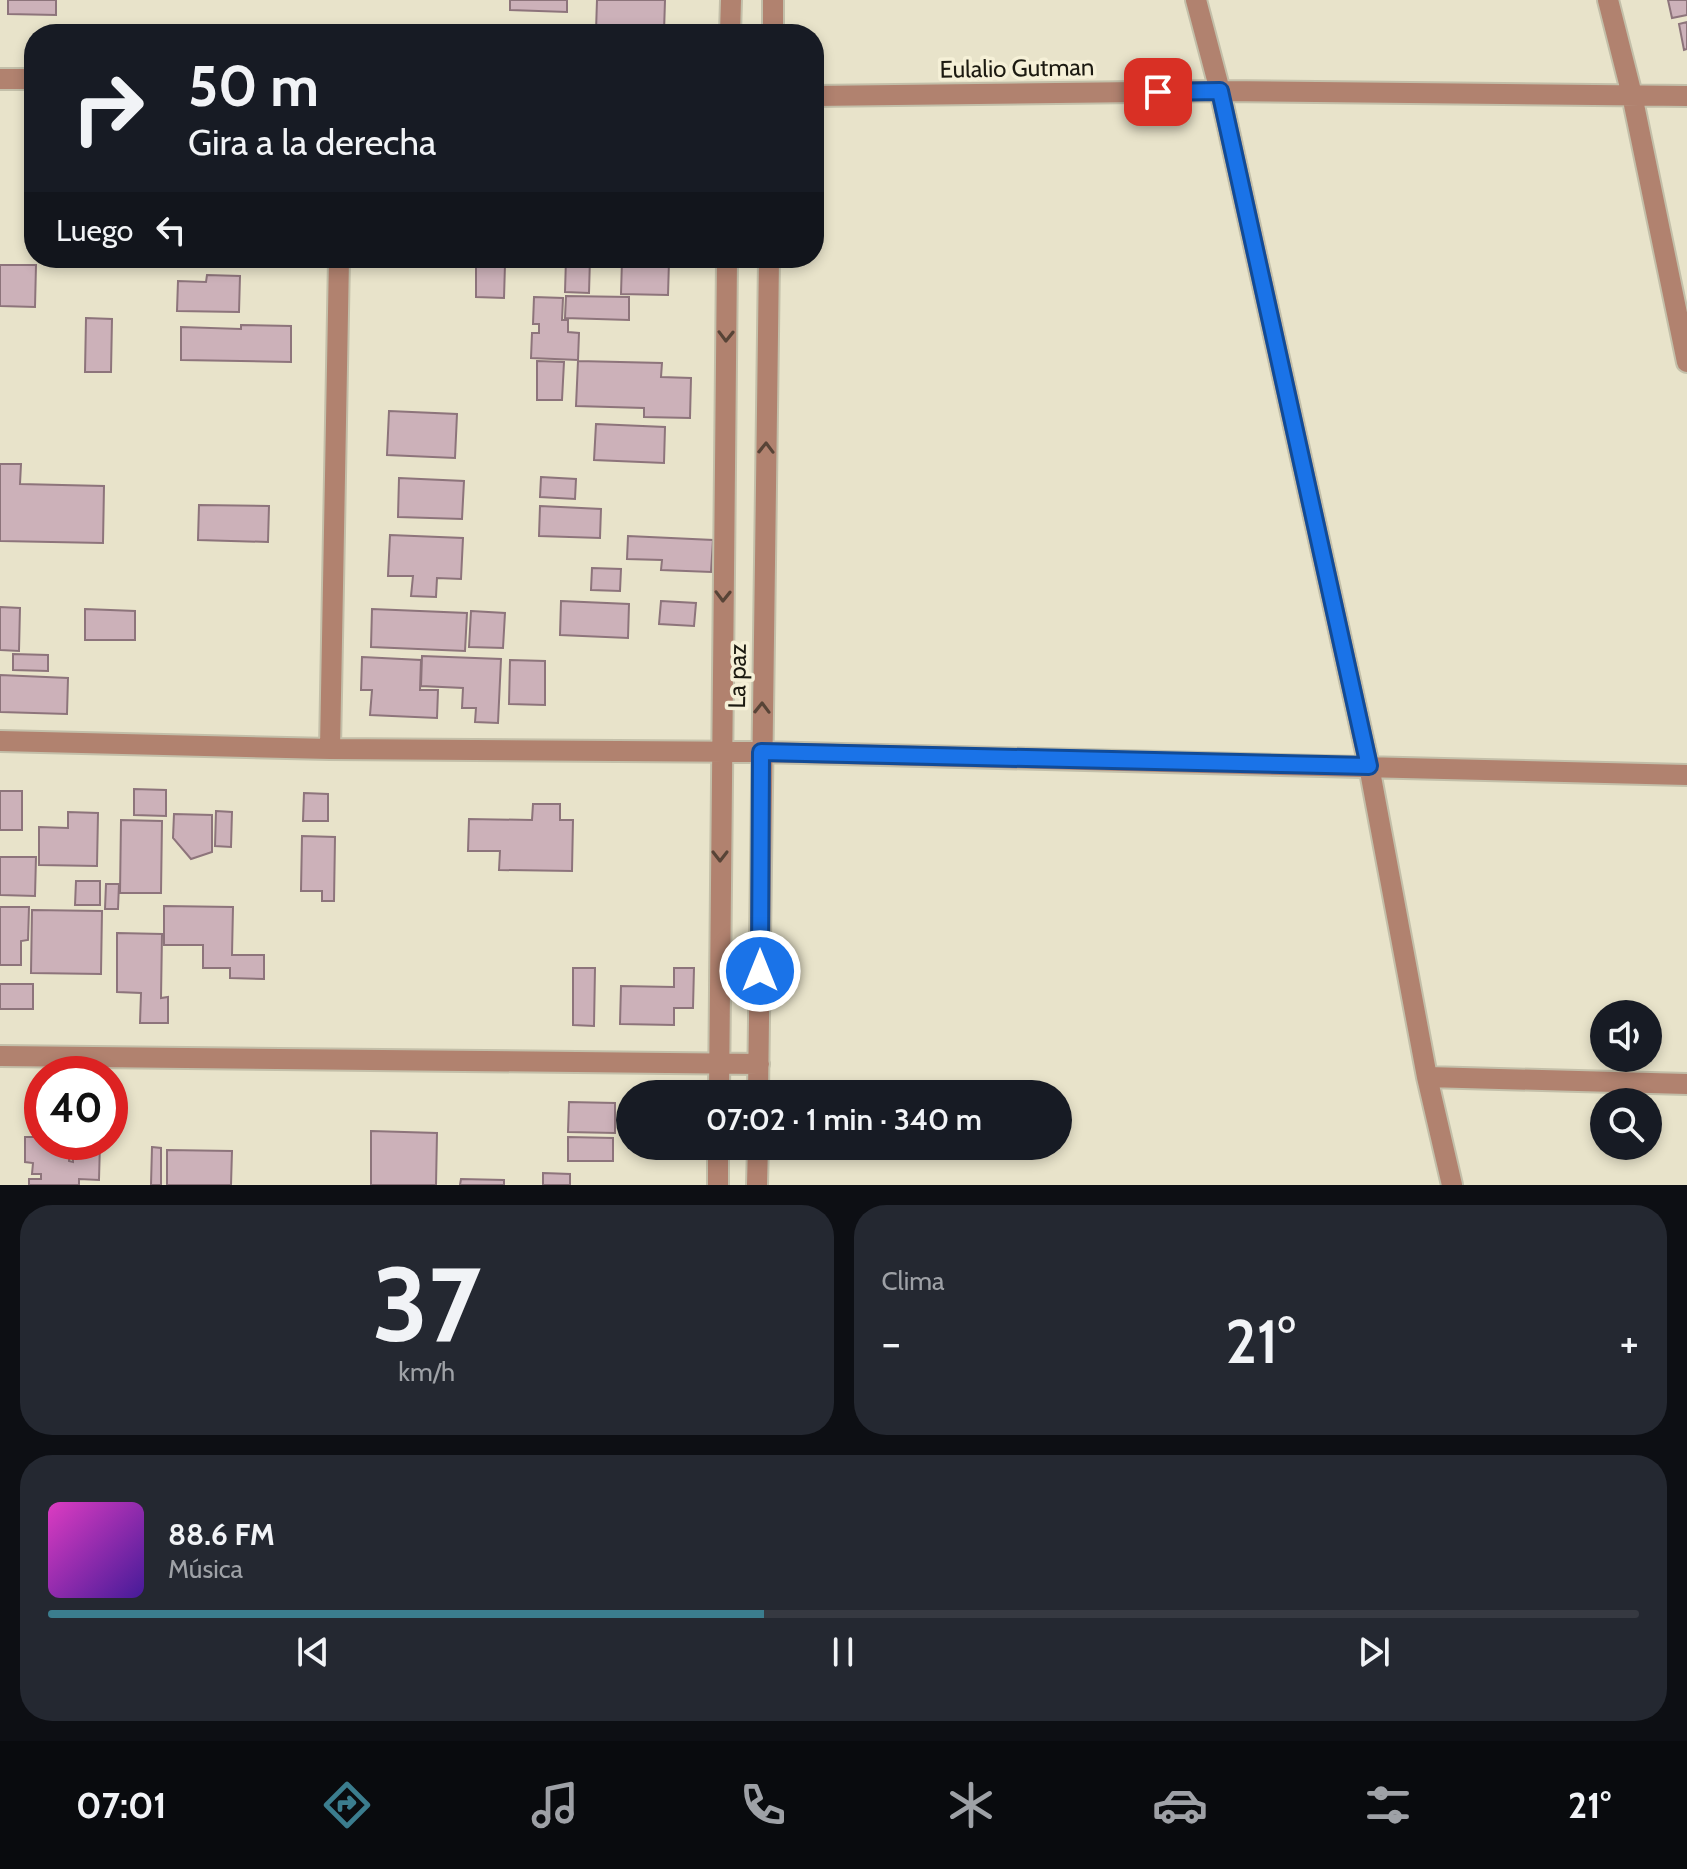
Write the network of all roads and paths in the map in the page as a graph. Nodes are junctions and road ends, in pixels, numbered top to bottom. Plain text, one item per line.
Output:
1 (731, 0) edge
2 (773, 0) edge
3 (1196, 0) edge
4 (1608, 0) edge
5 (730, 24) edge
6 (773, 24) edge
7 (0, 79) edge
8 (24, 79) edge
9 (1220, 91) junction
10 (1632, 95) junction
11 (824, 96) edge
12 (1687, 96) edge
13 (339, 268) edge
14 (727, 268) edge
15 (769, 268) edge
16 (1687, 362) edge
17 (0, 741) edge
18 (330, 749) junction
19 (721, 752) junction
20 (761, 752) junction
21 (1369, 766) junction
22 (1687, 775) edge
23 (0, 1056) edge
24 (719, 1064) junction
25 (759, 1064) junction
26 (1427, 1077) junction
27 (719, 1080) edge
28 (758, 1080) edge
29 (1687, 1084) edge
30 (718, 1160) edge
31 (758, 1160) edge
32 (718, 1185) edge
33 (757, 1185) edge
34 (1452, 1185) edge

1 - 5 street
2 - 6 street
3 - 9 street
4 - 10 street
7 - 8 street
9 - 10 street, Eulalio Gutman
9 - 11 street, Eulalio Gutman
9 - 21 street
10 - 12 street, Eulalio Gutman
10 - 16 street
13 - 18 street
14 -> 19 street, La paz
20 -> 15 street, La paz
17 - 18 street
18 - 19 street
19 - 20 street
19 -> 24 street, La paz
20 - 21 street
20 - 25 street, La paz
21 - 22 street
21 - 26 street
23 - 24 street
24 - 25 street
24 - 27 street, La paz
25 - 28 street, La paz
26 - 29 street
26 - 34 street
30 - 32 street
31 - 33 street

